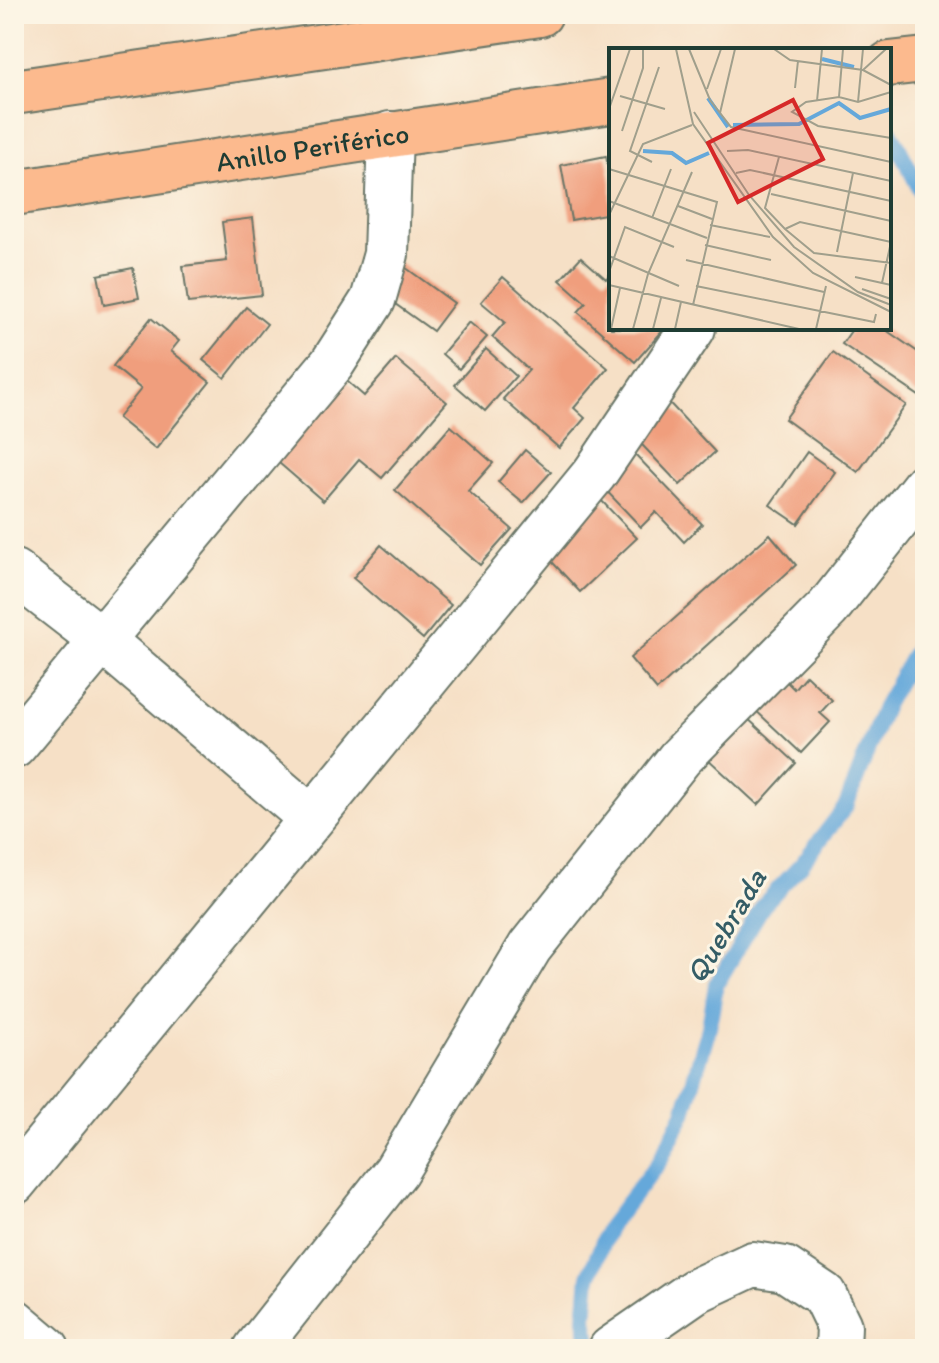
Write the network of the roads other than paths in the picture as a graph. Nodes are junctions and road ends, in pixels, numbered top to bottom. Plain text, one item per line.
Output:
1 (540, 14) edge
2 (925, 60) edge
3 (891, 64) edge
4 (14, 92) edge
5 (609, 101) edge
6 (390, 134) junction
7 (14, 193) edge
8 (692, 330) edge
9 (925, 485) edge
10 (14, 572) edge
11 (102, 640) junction
12 (14, 746) edge
13 (311, 818) junction
14 (14, 1182) edge
15 (14, 1321) edge
16 (47, 1349) edge
17 (256, 1349) edge
18 (611, 1349) edge
19 (838, 1349) edge

1 - 4 highway
2 - 3 highway
5 - 6 highway, Anillo Periférico
6 - 7 highway, Anillo Periférico
6 - 11 street
8 - 13 street
9 - 17 street
10 - 11 street
11 - 12 street
11 - 13 street
13 - 14 street
15 - 16 street
18 - 19 street

